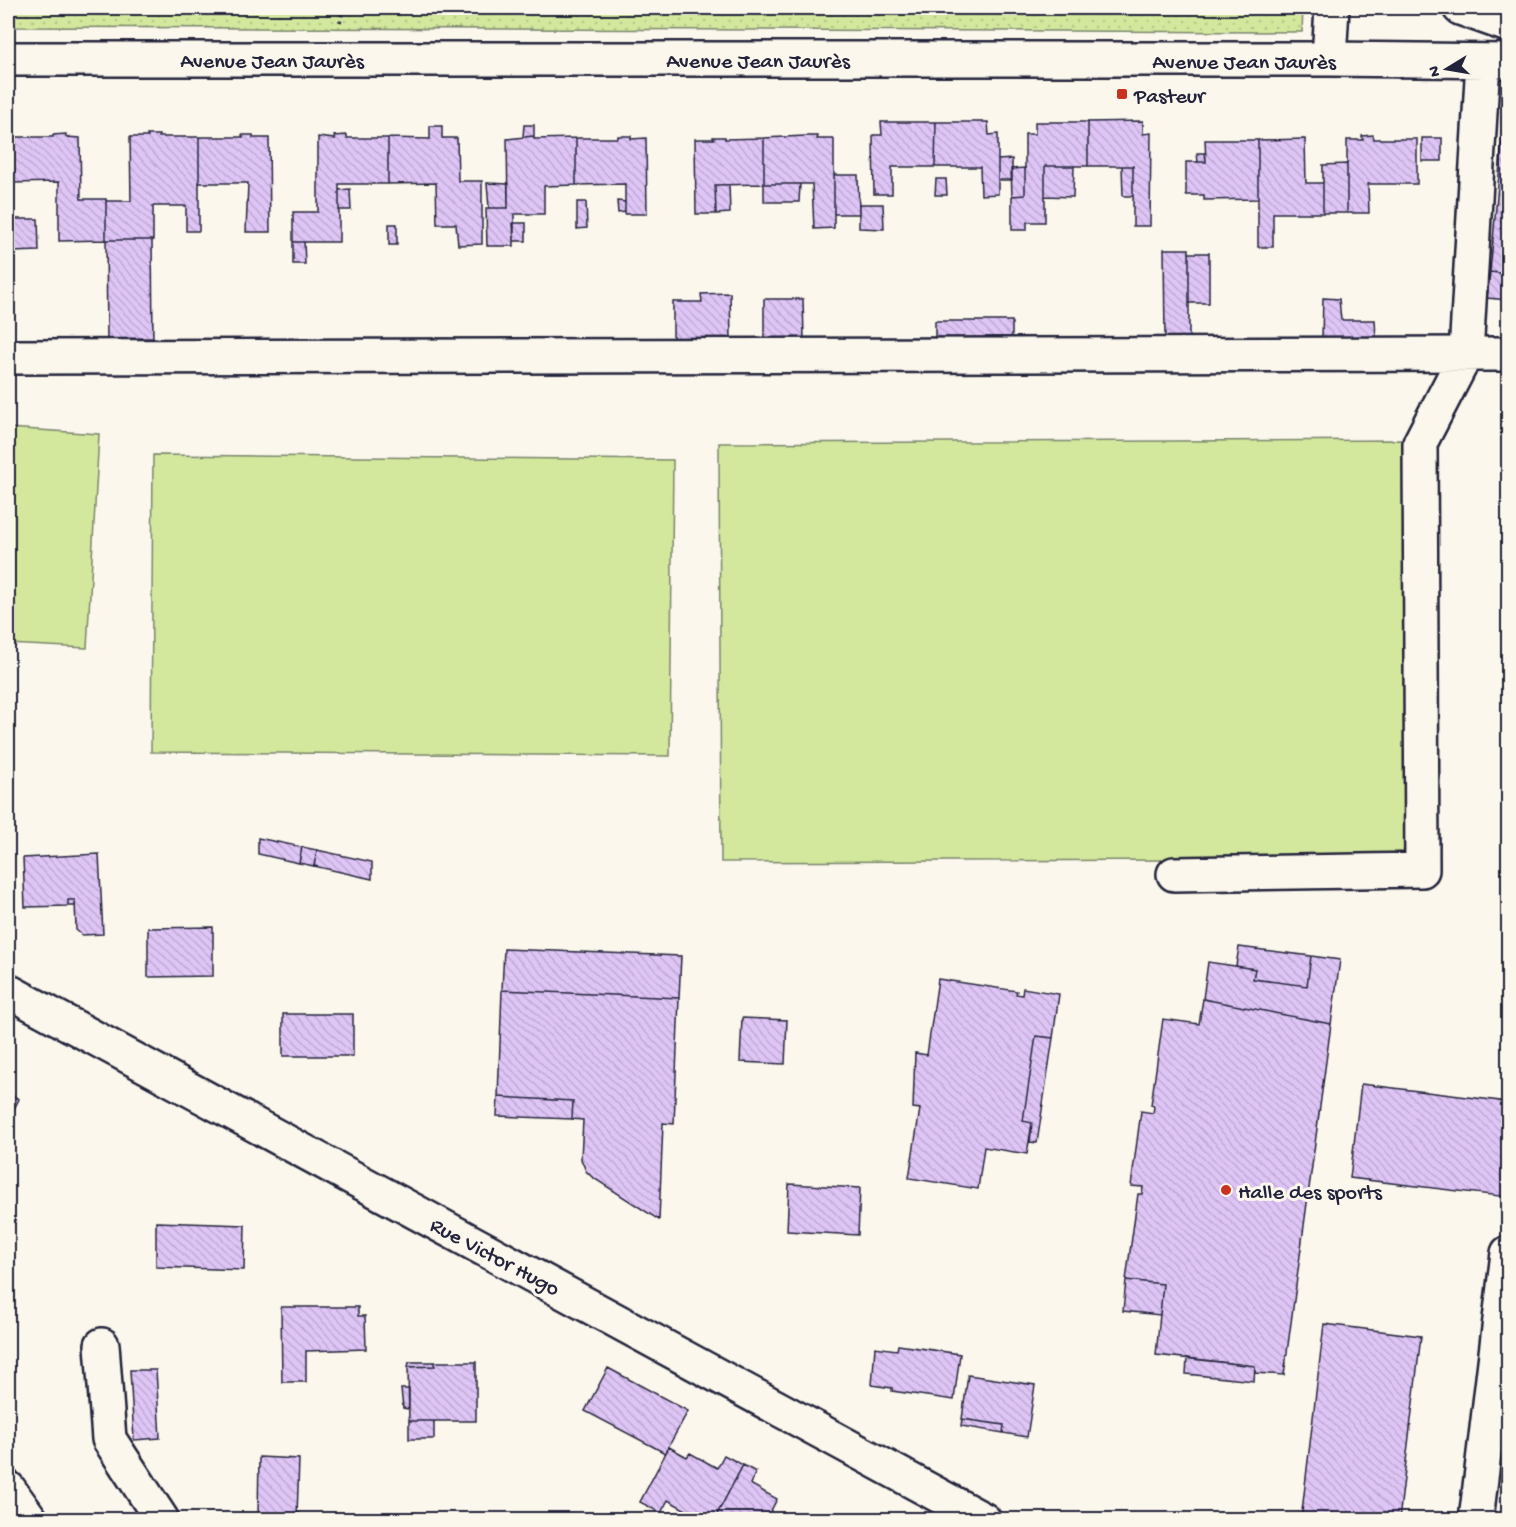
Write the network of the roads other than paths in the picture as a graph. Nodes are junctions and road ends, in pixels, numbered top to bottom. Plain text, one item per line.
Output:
1 (1332, 8) edge
2 (1460, 8) edge
3 (1509, 25) edge
4 (8, 59) edge
5 (1329, 59) junction
6 (1496, 61) edge
7 (1466, 354) junction
8 (1509, 354) edge
9 (8, 357) edge
10 (1174, 874) dead end
11 (8, 991) edge
12 (1509, 1252) edge
13 (102, 1345) dead end
14 (8, 1488) edge
15 (31, 1520) edge
16 (162, 1520) edge
17 (984, 1520) edge
18 (1476, 1520) edge

1 - 5 street
2 - 3 street
4 - 5 street, Avenue Jean Jaurès
5 - 6 street, Avenue Jean Jaurès
6 - 7 street
7 - 8 street
7 - 9 street
7 - 10 street
11 - 17 street, Rue Victor Hugo
12 - 18 street
13 - 16 street
14 - 15 street

